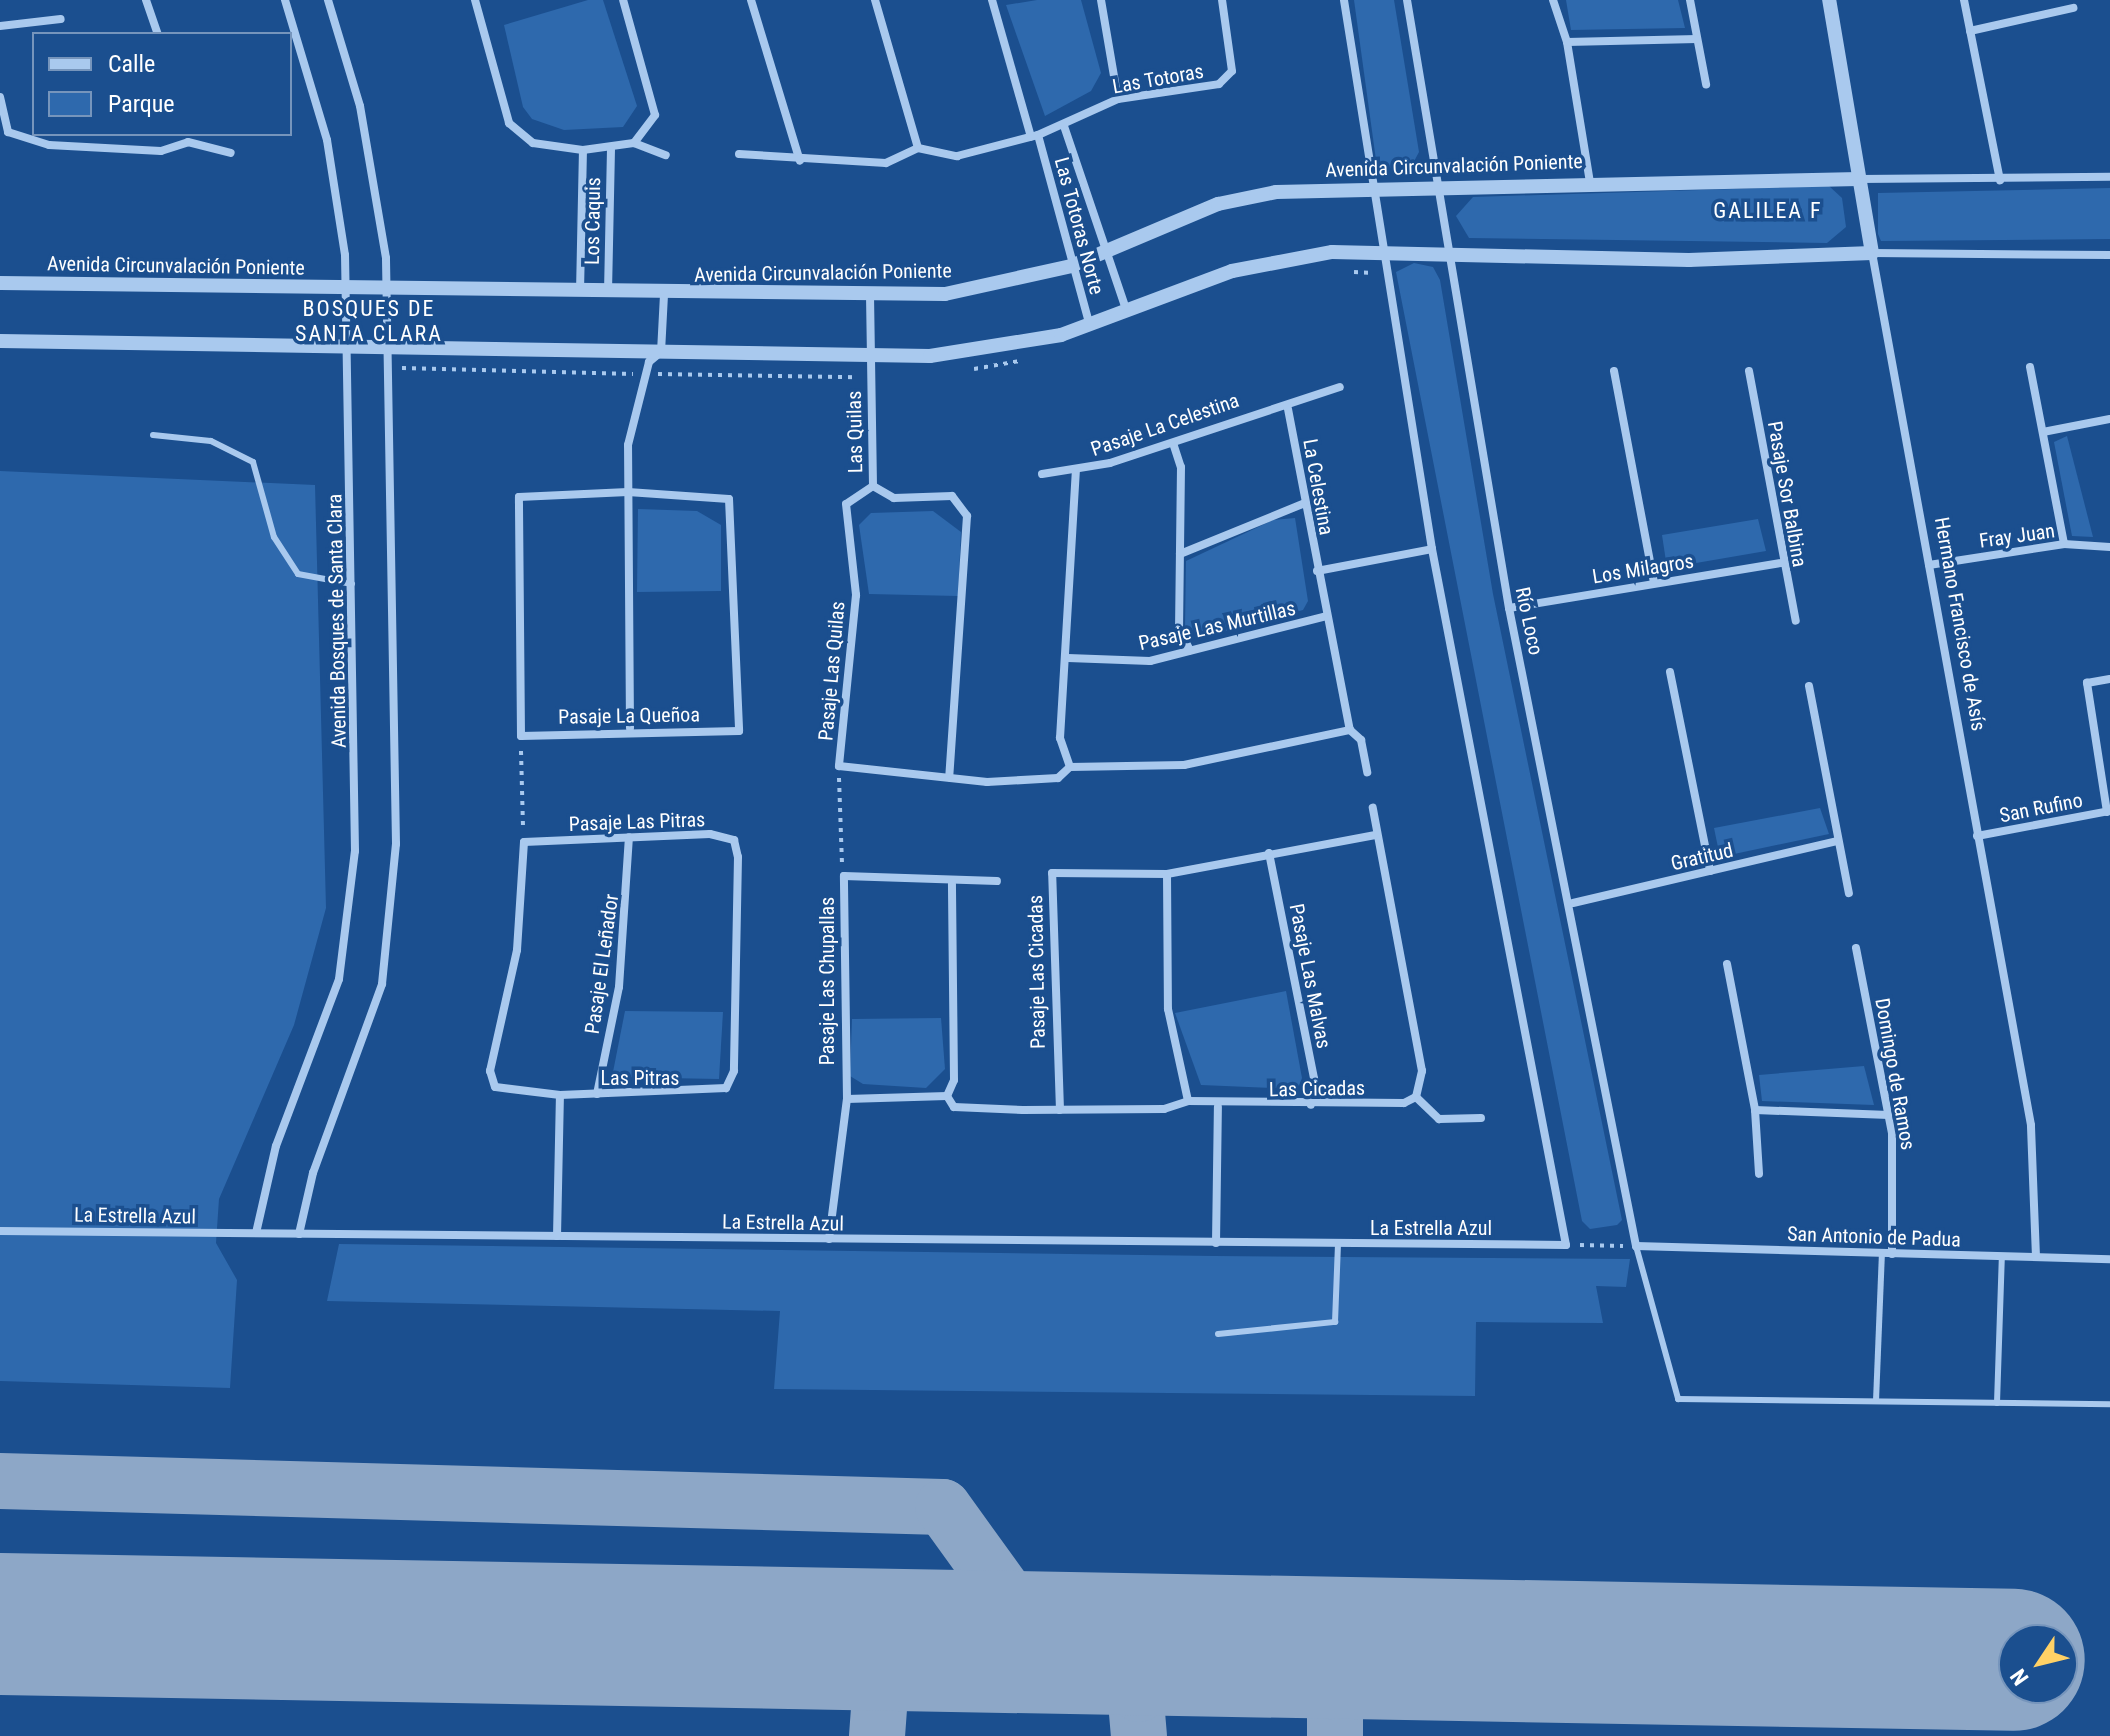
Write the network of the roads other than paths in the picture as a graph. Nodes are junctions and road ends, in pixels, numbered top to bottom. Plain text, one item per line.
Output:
1 (146, 0) edge
2 (285, 0) edge
3 (328, 0) edge
4 (475, 0) edge
5 (623, 0) edge
6 (751, 0) edge
7 (875, 0) edge
8 (992, 0) edge
9 (1101, 0) edge
10 (1222, 0) edge
11 (1344, 0) edge
12 (1407, 0) edge
13 (1553, 0) edge
14 (1690, 0) edge
15 (1829, 0) edge
16 (1964, 0) edge
17 (2073, 8) dead end
18 (61, 19) dead end
19 (0, 26) edge
20 (1970, 31) junction
21 (157, 32) edge
22 (1697, 39) junction
23 (1567, 42) junction
24 (1706, 84) dead end
25 (0, 97) edge
26 (1118, 99) junction
27 (1064, 126) junction
28 (4, 132) edge
29 (1035, 136) junction
30 (188, 138) edge
31 (634, 143) junction
32 (918, 148) junction
33 (583, 150) junction
34 (611, 150) junction
35 (231, 153) dead end
36 (739, 154) dead end
37 (666, 155) dead end
38 (800, 161) junction
39 (2110, 177) edge
40 (1859, 179) junction
41 (2000, 180) junction
42 (1590, 182) junction
43 (1435, 184) junction
44 (1374, 187) junction
45 (1106, 250) junction
46 (1872, 253) junction
47 (1385, 255) junction
48 (2110, 255) edge
49 (1446, 257) junction
50 (1071, 266) junction
51 (0, 283) edge
52 (347, 288) junction
53 (388, 289) junction
54 (580, 292) junction
55 (608, 293) junction
56 (664, 295) junction
57 (870, 295) junction
58 (1128, 313) junction
59 (1090, 326) junction
60 (0, 341) edge
61 (347, 348) junction
62 (389, 348) junction
63 (661, 352) junction
64 (870, 357) junction
65 (2030, 367) dead end
66 (1614, 371) dead end
67 (1749, 371) dead end
68 (1340, 387) dead end
69 (1288, 409) junction
70 (2110, 419) edge
71 (2043, 432) junction
72 (153, 435) dead end
73 (1173, 443) junction
74 (1076, 469) junction
75 (1042, 474) dead end
76 (873, 486) junction
77 (628, 492) junction
78 (1305, 503) junction
79 (2064, 544) junction
80 (2110, 547) edge
81 (1432, 549) junction
82 (1180, 554) junction
83 (1782, 563) junction
84 (1929, 565) junction
85 (1317, 571) junction
86 (1654, 582) junction
87 (352, 584) junction
88 (1509, 608) junction
89 (1326, 616) junction
90 (1796, 621) dead end
91 (1190, 651) junction
92 (1068, 658) junction
93 (1670, 672) dead end
94 (2110, 679) edge
95 (1809, 686) dead end
96 (630, 728) junction
97 (1350, 730) junction
98 (1070, 767) junction
99 (1367, 772) dead end
100 (949, 777) junction
101 (1373, 808) dead end
102 (2108, 812) edge
103 (1375, 835) junction
104 (1977, 836) junction
105 (629, 837) junction
106 (1838, 841) junction
107 (1269, 853) junction
108 (1710, 871) junction
109 (1167, 874) junction
110 (997, 881) dead end
111 (952, 884) junction
112 (1849, 893) dead end
113 (1573, 903) junction
114 (1856, 948) dead end
115 (1727, 964) dead end
116 (491, 1082) joint
117 (719, 1092) joint
118 (597, 1094) junction
119 (560, 1095) junction
120 (947, 1096) junction
121 (1416, 1097) junction
122 (847, 1099) junction
123 (1188, 1101) junction
124 (1311, 1105) junction
125 (1218, 1107) junction
126 (1060, 1110) junction
127 (1755, 1110) junction
128 (1889, 1115) junction
129 (1481, 1118) dead end
130 (1759, 1174) dead end
131 (0, 1231) edge
132 (256, 1233) junction
133 (299, 1234) junction
134 (557, 1236) junction
135 (829, 1239) junction
136 (1216, 1243) junction
137 (1338, 1244) junction
138 (1636, 1246) junction
139 (1882, 1253) junction
140 (1892, 1254) junction
141 (2002, 1256) junction
142 (2036, 1257) junction
143 (2110, 1259) edge
144 (1218, 1334) dead end
145 (1876, 1401) junction
146 (1997, 1403) junction
147 (2110, 1404) edge

1 - 21 street
2 - 52 street, Avenida Bosques de Santa Clara
3 - 53 street
4 - 33 street
5 - 31 street
6 - 38 street
7 - 32 street
8 - 29 street, Las Totoras Norte
9 - 26 street
10 - 26 street, Las Totoras
11 - 44 street
12 - 43 street, Río Loco
13 - 23 street
14 - 22 street
15 - 40 street, Hermano Francisco de Asís
16 - 20 street
17 - 20 street
18 - 19 street
20 - 41 street
22 - 23 street
22 - 24 street
23 - 42 street
25 - 28 street
26 - 27 street, Las Totoras
27 - 29 street, Las Totoras
27 - 45 street
28 - 30 street
29 - 32 street, Las Totoras
29 - 50 street, Las Totoras Norte
30 - 35 street
31 - 34 street
31 - 37 street
32 - 38 street
33 - 34 street
33 - 54 street, Los Caquis
34 - 55 street, Los Caquis
36 - 38 street
39 - 41 street, Avenida Circunvalación Poniente
40 - 41 street, Avenida Circunvalación Poniente
40 - 42 street, Avenida Circunvalación Poniente
40 - 46 street, Hermano Francisco de Asís
42 - 43 street, Avenida Circunvalación Poniente
43 - 44 street, Avenida Circunvalación Poniente
43 - 49 street, Río Loco
44 - 45 street, Avenida Circunvalación Poniente
44 - 47 street
45 - 50 street, Avenida Circunvalación Poniente
45 - 58 street
46 - 48 street
46 - 49 street
46 - 84 street, Hermano Francisco de Asís
47 - 49 street
47 - 58 street
47 - 81 street
49 - 88 street, Río Loco
50 - 57 street, Avenida Circunvalación Poniente
50 - 59 street, Las Totoras Norte
51 - 52 street, Avenida Circunvalación Poniente
52 - 53 street, Avenida Circunvalación Poniente
52 - 61 street, Avenida Bosques de Santa Clara
53 - 54 street, Avenida Circunvalación Poniente
53 - 62 street
54 - 55 street, Avenida Circunvalación Poniente
55 - 56 street, Avenida Circunvalación Poniente
56 - 57 street, Avenida Circunvalación Poniente
56 - 63 street
57 - 64 street, Las Quilas
58 - 59 street
59 - 64 street
60 - 61 street
61 - 62 street
61 - 87 street, Avenida Bosques de Santa Clara
62 - 63 street
62 - 133 street
63 - 64 street
63 - 77 street
64 - 76 street, Las Quilas
65 - 71 street
66 - 86 street
67 - 83 street, Pasaje Sor Balbina
68 - 69 street, Pasaje La Celestina
69 - 73 street, Pasaje La Celestina
69 - 78 street, La Celestina
70 - 71 street
71 - 79 street
72 - 87 lane
73 - 74 street, Pasaje La Celestina
73 - 82 street
74 - 75 street, Pasaje La Celestina
74 - 92 street
76 - 100 street, Las Quilas
76 - 100 street, Pasaje Las Quilas
77 - 96 street
77 - 96 street, Pasaje La Queñoa
77 - 96 street, Pasaje La Queñoa
78 - 82 street
78 - 85 street, La Celestina
79 - 80 street, Fray Juan
79 - 84 street, Fray Juan
81 - 85 street
81 - 137 street, La Estrella Azul
82 - 91 street
83 - 86 street, Los Milagros
83 - 90 street, Pasaje Sor Balbina
84 - 104 street, Hermano Francisco de Asís
85 - 89 street, La Celestina
86 - 88 street, Los Milagros
87 - 132 street, Avenida Bosques de Santa Clara
88 - 113 street, Río Loco
89 - 91 street, Pasaje Las Murtillas
89 - 97 street
91 - 92 street, Pasaje Las Murtillas
92 - 98 street
93 - 108 street
94 - 102 street
95 - 106 street
97 - 98 street
97 - 99 street
98 - 100 street, Pasaje Las Quilas
101 - 103 street
102 - 104 street, San Rufino
103 - 107 street, Pasaje Las Cicadas
103 - 121 street
104 - 142 street, Hermano Francisco de Asís
105 - 116 street, Pasaje Las Pitras
105 - 117 street, Pasaje Las Pitras
105 - 118 street, Pasaje El Leñador
106 - 108 street, Gratitud
106 - 112 street
107 - 109 street, Pasaje Las Cicadas
107 - 124 street, Pasaje Las Malvas
108 - 113 street, Gratitud
109 - 123 street
109 - 126 street, Pasaje Las Cicadas
110 - 111 street, Pasaje Las Chupallas
111 - 120 street
111 - 122 street, Pasaje Las Chupallas
113 - 138 street, Río Loco
114 - 128 street, Domingo de Ramos
115 - 127 street
116 - 119 street, Las Pitras
117 - 118 street, Las Pitras
118 - 119 street, Las Pitras
119 - 134 street
120 - 122 street
120 - 126 street
121 - 124 street, Las Cicadas
121 - 129 street
122 - 135 street, Pasaje Las Chupallas
123 - 125 street, Las Cicadas
123 - 126 street
124 - 125 street, Las Cicadas
125 - 136 street
127 - 128 street
127 - 130 street
128 - 140 street, Domingo de Ramos
131 - 132 street, La Estrella Azul
132 - 133 street, La Estrella Azul
133 - 134 street, La Estrella Azul
134 - 135 street, La Estrella Azul
135 - 136 street, La Estrella Azul
136 - 137 street, La Estrella Azul
137 - 144 lane
138 - 139 street, San Antonio de Padua
138 - 145 lane
139 - 140 street, San Antonio de Padua
139 - 145 lane
140 - 141 street, San Antonio de Padua
141 - 142 street, San Antonio de Padua
141 - 146 lane
142 - 143 street, San Antonio de Padua
145 - 146 lane
146 - 147 lane

